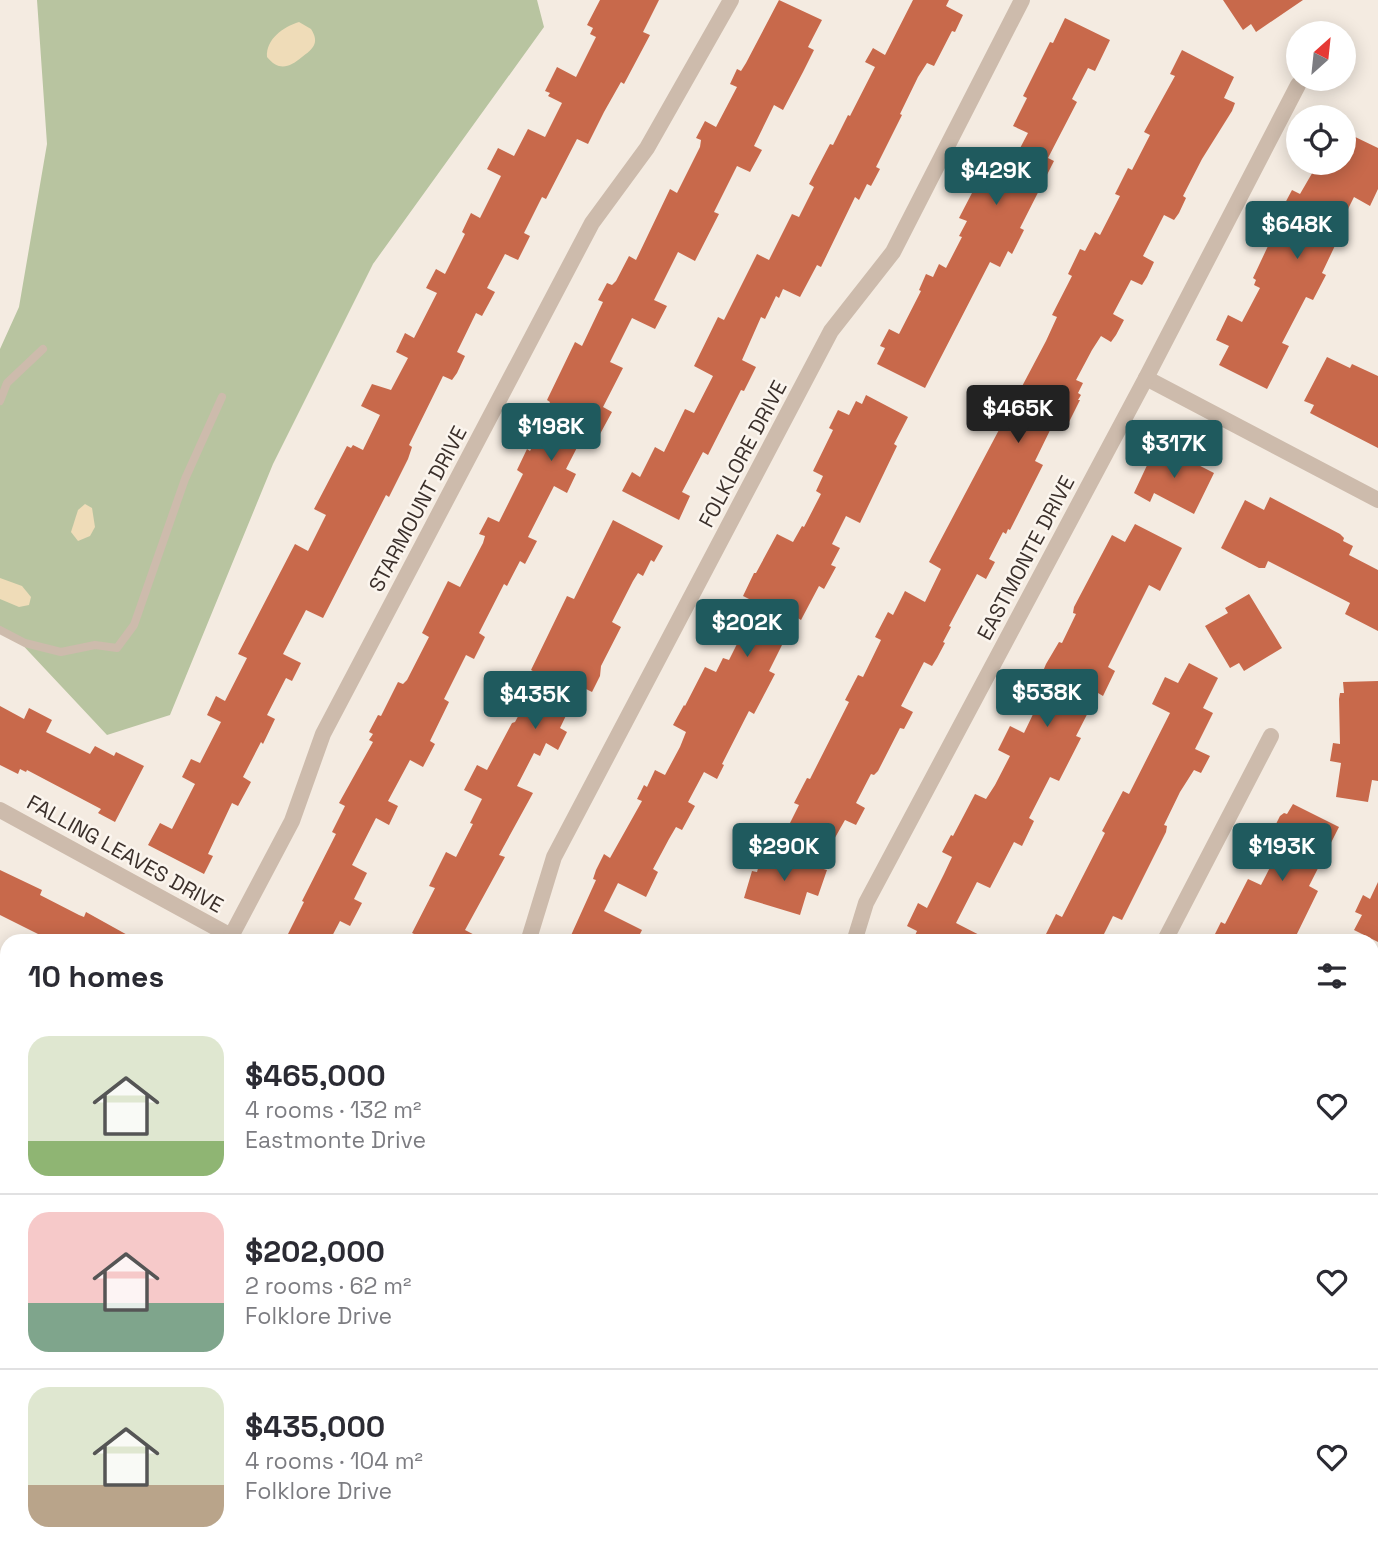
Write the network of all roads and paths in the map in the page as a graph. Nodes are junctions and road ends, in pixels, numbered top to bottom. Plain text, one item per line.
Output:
1 (731, 0) edge
2 (1022, 0) edge
3 (1295, 91) edge
4 (43, 349) dead end
5 (1146, 378) junction
6 (222, 397) dead end
7 (0, 401) edge
8 (1378, 500) edge
9 (0, 630) edge
10 (1271, 736) dead end
11 (0, 810) edge
12 (220, 934) edge
13 (232, 934) edge
14 (530, 934) edge
15 (856, 934) edge
16 (1168, 934) edge

1 - 13 street, STARMOUNT DRIVE
2 - 14 street, FOLKLORE DRIVE
3 - 5 street, EASTMONTE DRIVE
4 - 7 lane
5 - 8 street
5 - 15 street, EASTMONTE DRIVE
6 - 9 lane
10 - 16 street
11 - 12 street, FALLING LEAVES DRIVE

